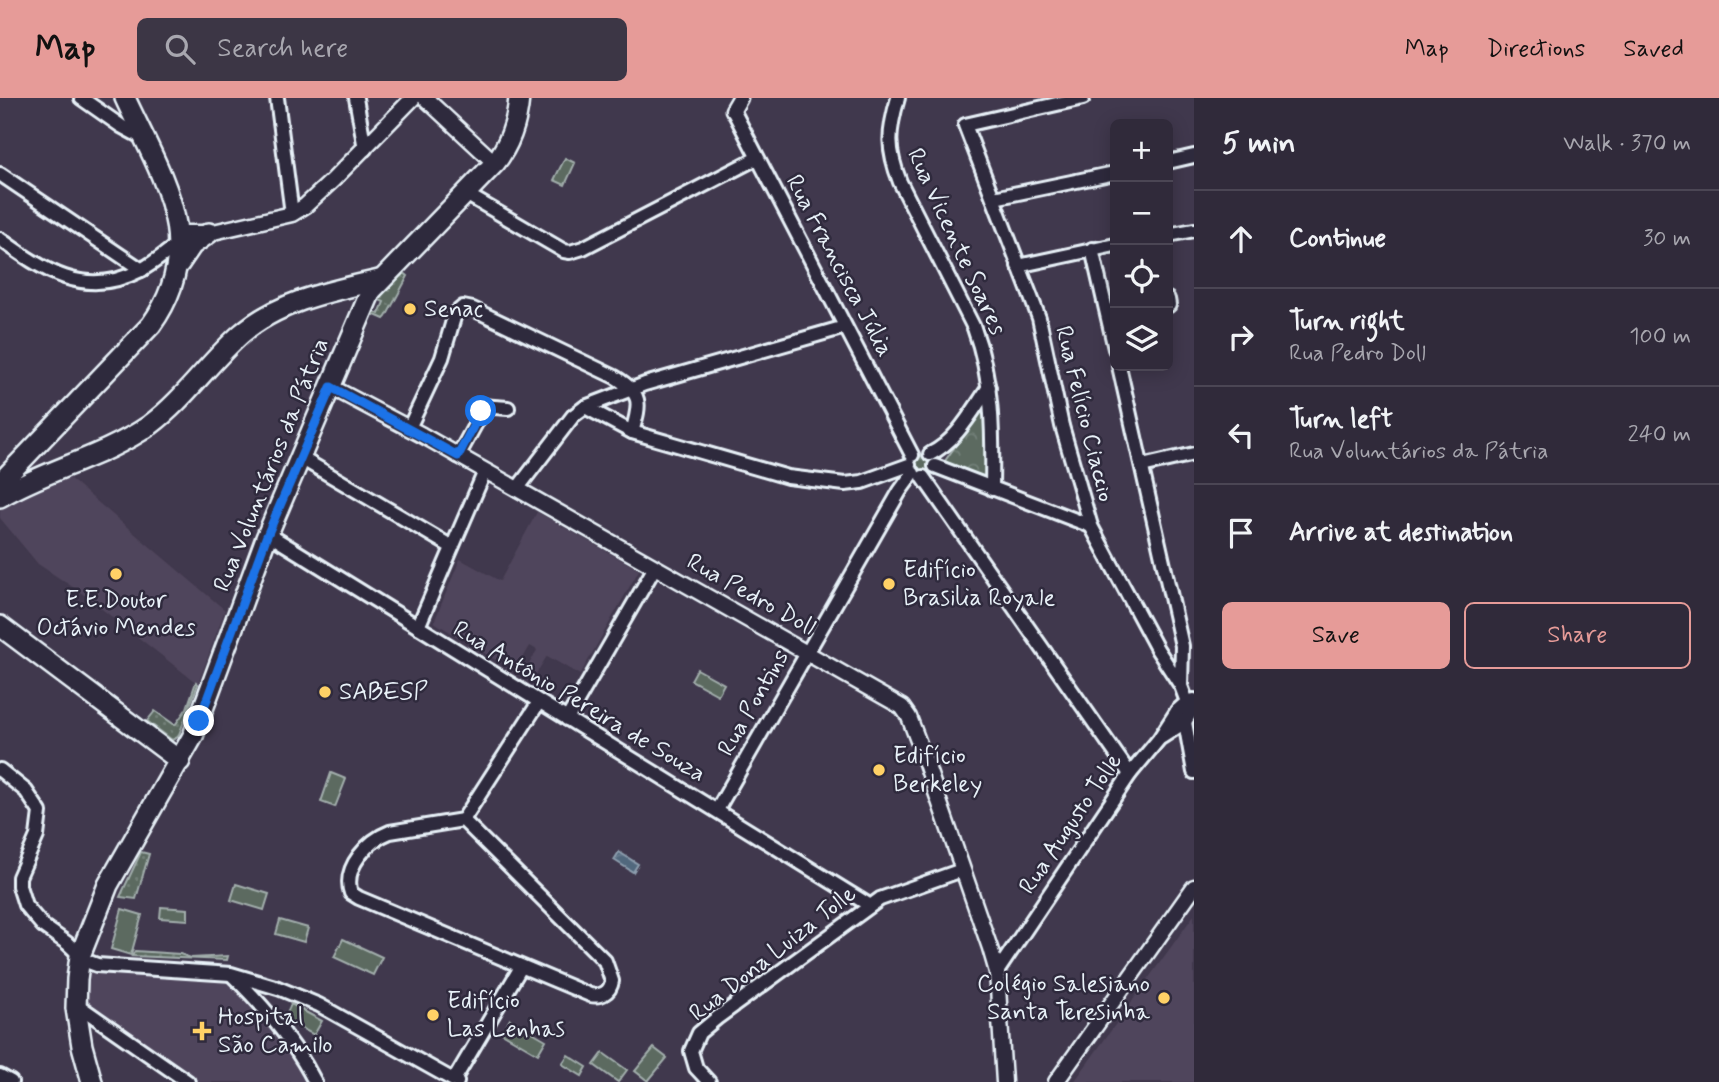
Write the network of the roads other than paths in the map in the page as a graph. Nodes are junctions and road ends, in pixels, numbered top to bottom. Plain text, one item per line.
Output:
1 (81, 98) edge
2 (125, 98) edge
3 (277, 98) edge
4 (356, 98) edge
5 (413, 98) edge
6 (425, 98) edge
7 (519, 98) edge
8 (898, 98) edge
9 (1083, 98) edge
10 (734, 102) edge
11 (145, 139) junction
12 (365, 149) junction
13 (1194, 156) edge
14 (757, 158) junction
15 (1173, 161) edge
16 (495, 163) junction
17 (0, 174) edge
18 (1110, 174) edge
19 (466, 194) junction
20 (994, 198) junction
21 (292, 214) junction
22 (1194, 230) edge
23 (209, 233) junction
24 (1173, 234) edge
25 (179, 238) junction
26 (0, 239) edge
27 (1110, 246) edge
28 (1093, 249) junction
29 (178, 264) junction
30 (1018, 266) junction
31 (142, 270) junction
32 (379, 280) junction
33 (325, 294) junction
34 (358, 319) junction
35 (1110, 326) edge
36 (845, 327) junction
37 (1120, 371) edge
38 (331, 387) junction
39 (989, 387) junction
40 (633, 389) junction
41 (586, 407) junction
42 (508, 408) dead end
43 (409, 428) junction
44 (632, 432) junction
45 (1194, 454) edge
46 (458, 456) junction
47 (301, 458) junction
48 (932, 460) junction
49 (1142, 466) junction
50 (914, 467) junction
51 (485, 471) junction
52 (0, 484) edge
53 (517, 489) junction
54 (992, 489) junction
55 (0, 497) edge
56 (1091, 526) junction
57 (268, 534) junction
58 (452, 547) junction
59 (655, 567) junction
60 (0, 626) edge
61 (418, 627) junction
62 (807, 653) junction
63 (1181, 686) junction
64 (539, 702) junction
65 (1188, 705) edge
66 (567, 719) junction
67 (1185, 722) junction
68 (1159, 740) junction
69 (180, 761) junction
70 (0, 770) edge
71 (1194, 772) edge
72 (1130, 774) junction
73 (717, 810) junction
74 (463, 821) junction
75 (962, 870) junction
76 (1194, 887) edge
77 (869, 905) junction
78 (1023, 935) junction
79 (991, 950) junction
80 (80, 956) junction
81 (522, 967) junction
82 (997, 972) junction
83 (231, 974) junction
84 (278, 988) junction
85 (76, 1004) junction
86 (262, 1006) junction
87 (0, 1076) edge
88 (456, 1081) edge
89 (11, 1082) edge
90 (92, 1082) edge
91 (188, 1082) edge
92 (315, 1082) edge
93 (709, 1082) edge
94 (1003, 1082) edge
95 (1056, 1082) edge

1 - 11 street
2 - 11 main road
3 - 21 street
4 - 12 street
5 - 12 street
6 - 16 street
7 - 16 main road, Rua Voluntários da Pátria
8 - 39 street, Rua Vicente Soares
9 - 20 street, Rua Felício Ciaccio
10 - 14 street, Rua Francisca Júlia
11 - 25 main road
12 - 21 street
13 - 15 street
14 - 19 street
14 - 36 street, Rua Francisca Júlia
16 - 19 main road, Rua Voluntários da Pátria
17 - 31 street
18 - 20 street
19 - 32 main road, Rua Voluntários da Pátria
20 - 30 street, Rua Felício Ciaccio
21 - 23 street
22 - 24 street
23 - 25 street
23 - 29 main road
25 - 29 main road
25 - 31 street
26 - 31 street
27 - 28 street
28 - 30 street
28 - 35 street
29 - 52 main road
30 - 56 street, Rua Felício Ciaccio
32 - 33 main road
32 - 34 main road, Rua Voluntários da Pátria
33 - 34 main road
33 - 55 main road
34 - 38 main road, Rua Voluntários da Pátria
36 - 40 street
36 - 50 street, Rua Francisca Júlia
37 - 49 street
38 - 43 street, Rua Pedro Doll
38 - 47 main road, Rua Voluntários da Pátria
39 - 48 street
39 - 54 street, Rua Vicente Soares
40 - 41 street
40 - 43 street
40 - 44 street
41 - 44 street
41 - 53 street
42 - 46 street
43 - 46 street, Rua Pedro Doll
44 - 50 street
45 - 49 street
46 - 51 street, Rua Pedro Doll
47 - 57 main road, Rua Voluntários da Pátria
47 - 58 street
48 - 50 street
48 - 50 street
48 - 54 street
49 - 63 street
50 - 62 street, Rua Pontins
50 - 72 street, Rua Francisca Júlia
51 - 53 street, Rua Pedro Doll
51 - 58 street
53 - 59 street, Rua Pedro Doll
54 - 56 street
56 - 63 street, Rua Felício Ciaccio
57 - 61 street, Rua Antônio Pereira de Souza
57 - 69 main road, Rua Voluntários da Pátria
58 - 61 street
59 - 62 street, Rua Pedro Doll
59 - 66 street
60 - 69 main road
61 - 64 street, Rua Antônio Pereira de Souza
62 - 73 street, Rua Pontins
62 - 75 street, Rua Pedro Doll
63 - 65 street, Rua Felício Ciaccio
64 - 66 street, Rua Antônio Pereira de Souza
64 - 74 street
65 - 67 street, Rua Felício Ciaccio
65 - 68 street, Rua Augusto Tolle
66 - 73 street, Rua Antônio Pereira de Souza
67 - 68 street, Rua Augusto Tolle
67 - 71 street
68 - 72 street, Rua Augusto Tolle
69 - 80 main road, Rua Voluntários da Pátria
70 - 80 street
72 - 78 street, Rua Augusto Tolle
73 - 77 street, Rua Antônio Pereira de Souza
74 - 81 street
74 - 81 street
75 - 77 street, Rua Dona Luiza Tolle
75 - 79 street, Rua Pedro Doll
76 - 95 street
77 - 93 street, Rua Dona Luiza Tolle
78 - 79 street, Rua Augusto Tolle
78 - 82 street, Rua Augusto Tolle
79 - 82 street, Rua Pedro Doll
80 - 83 street
80 - 85 main road, Rua Voluntários da Pátria
81 - 88 street
82 - 94 street
83 - 84 street
83 - 86 street
84 - 86 street
84 - 88 street
85 - 90 main road, Rua Voluntários da Pátria
85 - 91 street
86 - 92 street
87 - 89 street

